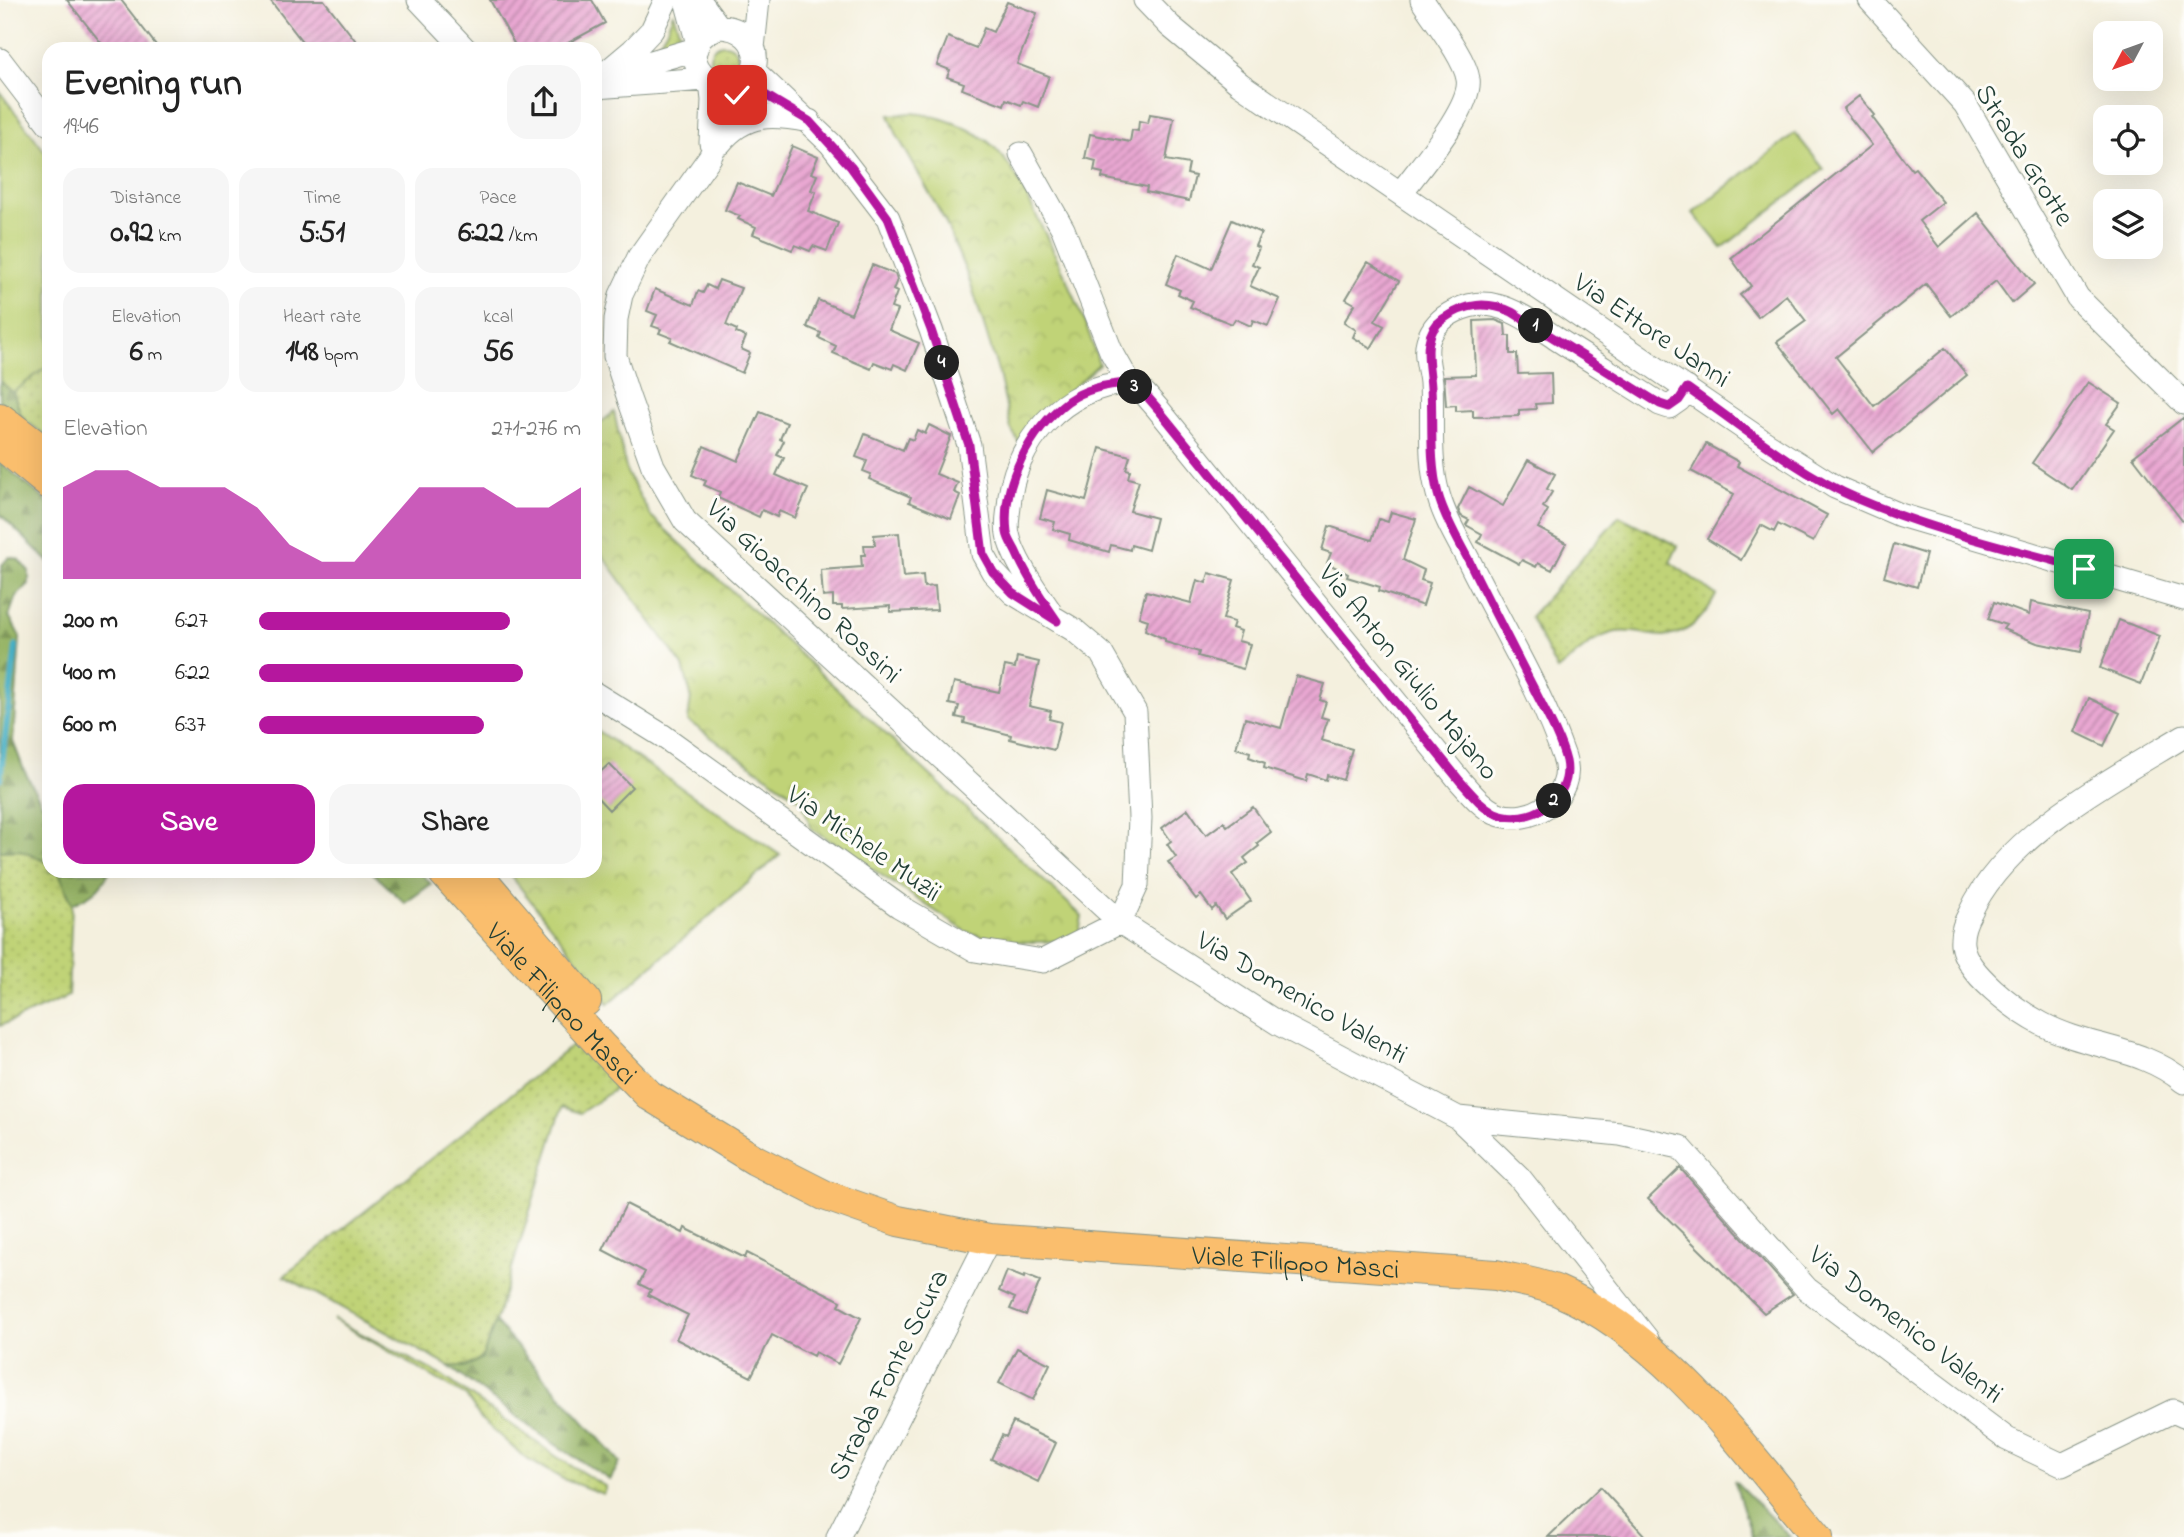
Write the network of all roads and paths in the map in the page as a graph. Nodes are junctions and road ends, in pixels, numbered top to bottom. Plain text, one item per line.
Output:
1 (419, 0) edge
2 (666, 0) edge
3 (686, 0) edge
4 (699, 0) edge
5 (747, 0) edge
6 (1145, 0) edge
7 (1422, 0) edge
8 (1870, 0) edge
9 (757, 11) edge
10 (723, 27) junction
11 (458, 42) edge
12 (697, 47) junction
13 (0, 60) edge
14 (747, 72) junction
15 (602, 78) edge
16 (662, 81) junction
17 (708, 81) junction
18 (602, 82) edge
19 (602, 85) edge
20 (42, 115) edge
21 (712, 116) junction
22 (809, 121) junction
23 (1021, 154) dead end
24 (710, 157) junction
25 (1401, 193) junction
26 (1129, 383) junction
27 (1687, 388) junction
28 (2184, 404) edge
29 (0, 418) edge
30 (0, 444) edge
31 (42, 450) edge
32 (42, 478) edge
33 (2184, 599) edge
34 (1057, 621) junction
35 (602, 698) edge
36 (2184, 736) edge
37 (448, 878) edge
38 (481, 878) edge
39 (1120, 922) junction
40 (2184, 1082) edge
41 (1458, 1118) junction
42 (694, 1121) junction
43 (989, 1239) junction
44 (1662, 1358) junction
45 (2184, 1416) edge
46 (838, 1537) edge
47 (1818, 1537) edge

1 - 11 street
2 - 15 street
3 - 12 street
4 - 10 street
5 - 10 street
6 - 25 street, Via Ettore Janni
7 - 25 street
8 - 28 street, Strada Grotte
9 - 14 street, Via Gioacchino Rossini
9 - 22 street
10 - 12 street
10 - 14 street
12 - 17 street
12 - 18 street
13 - 20 street
14 - 17 street
14 - 22 street
14 - 24 street, Via Gioacchino Rossini
16 - 17 street
16 - 19 street
16 - 21 street
17 - 21 street
21 - 24 street
22 - 24 street
22 - 34 street
23 - 26 street, Via Anton Giulio Majano
24 - 39 street, Via Gioacchino Rossini
25 - 27 street, Via Ettore Janni
26 - 27 street, Via Anton Giulio Majano
26 - 34 street
27 - 33 street, Via Ettore Janni
29 - 31 main road
30 - 32 main road
34 - 39 street
35 - 39 street, Via Michele Muzii
36 - 40 street
37 - 42 main road, Viale Filippo Masci
38 - 42 main road, Viale Filippo Masci
39 - 41 street, Via Domenico Valenti
41 - 44 street, Via Domenico Valenti
41 - 45 street, Via Domenico Valenti
42 - 43 main road, Viale Filippo Masci
43 - 44 main road, Viale Filippo Masci
43 - 46 street, Strada Fonte Scura
44 - 47 main road, Viale Filippo Masci

